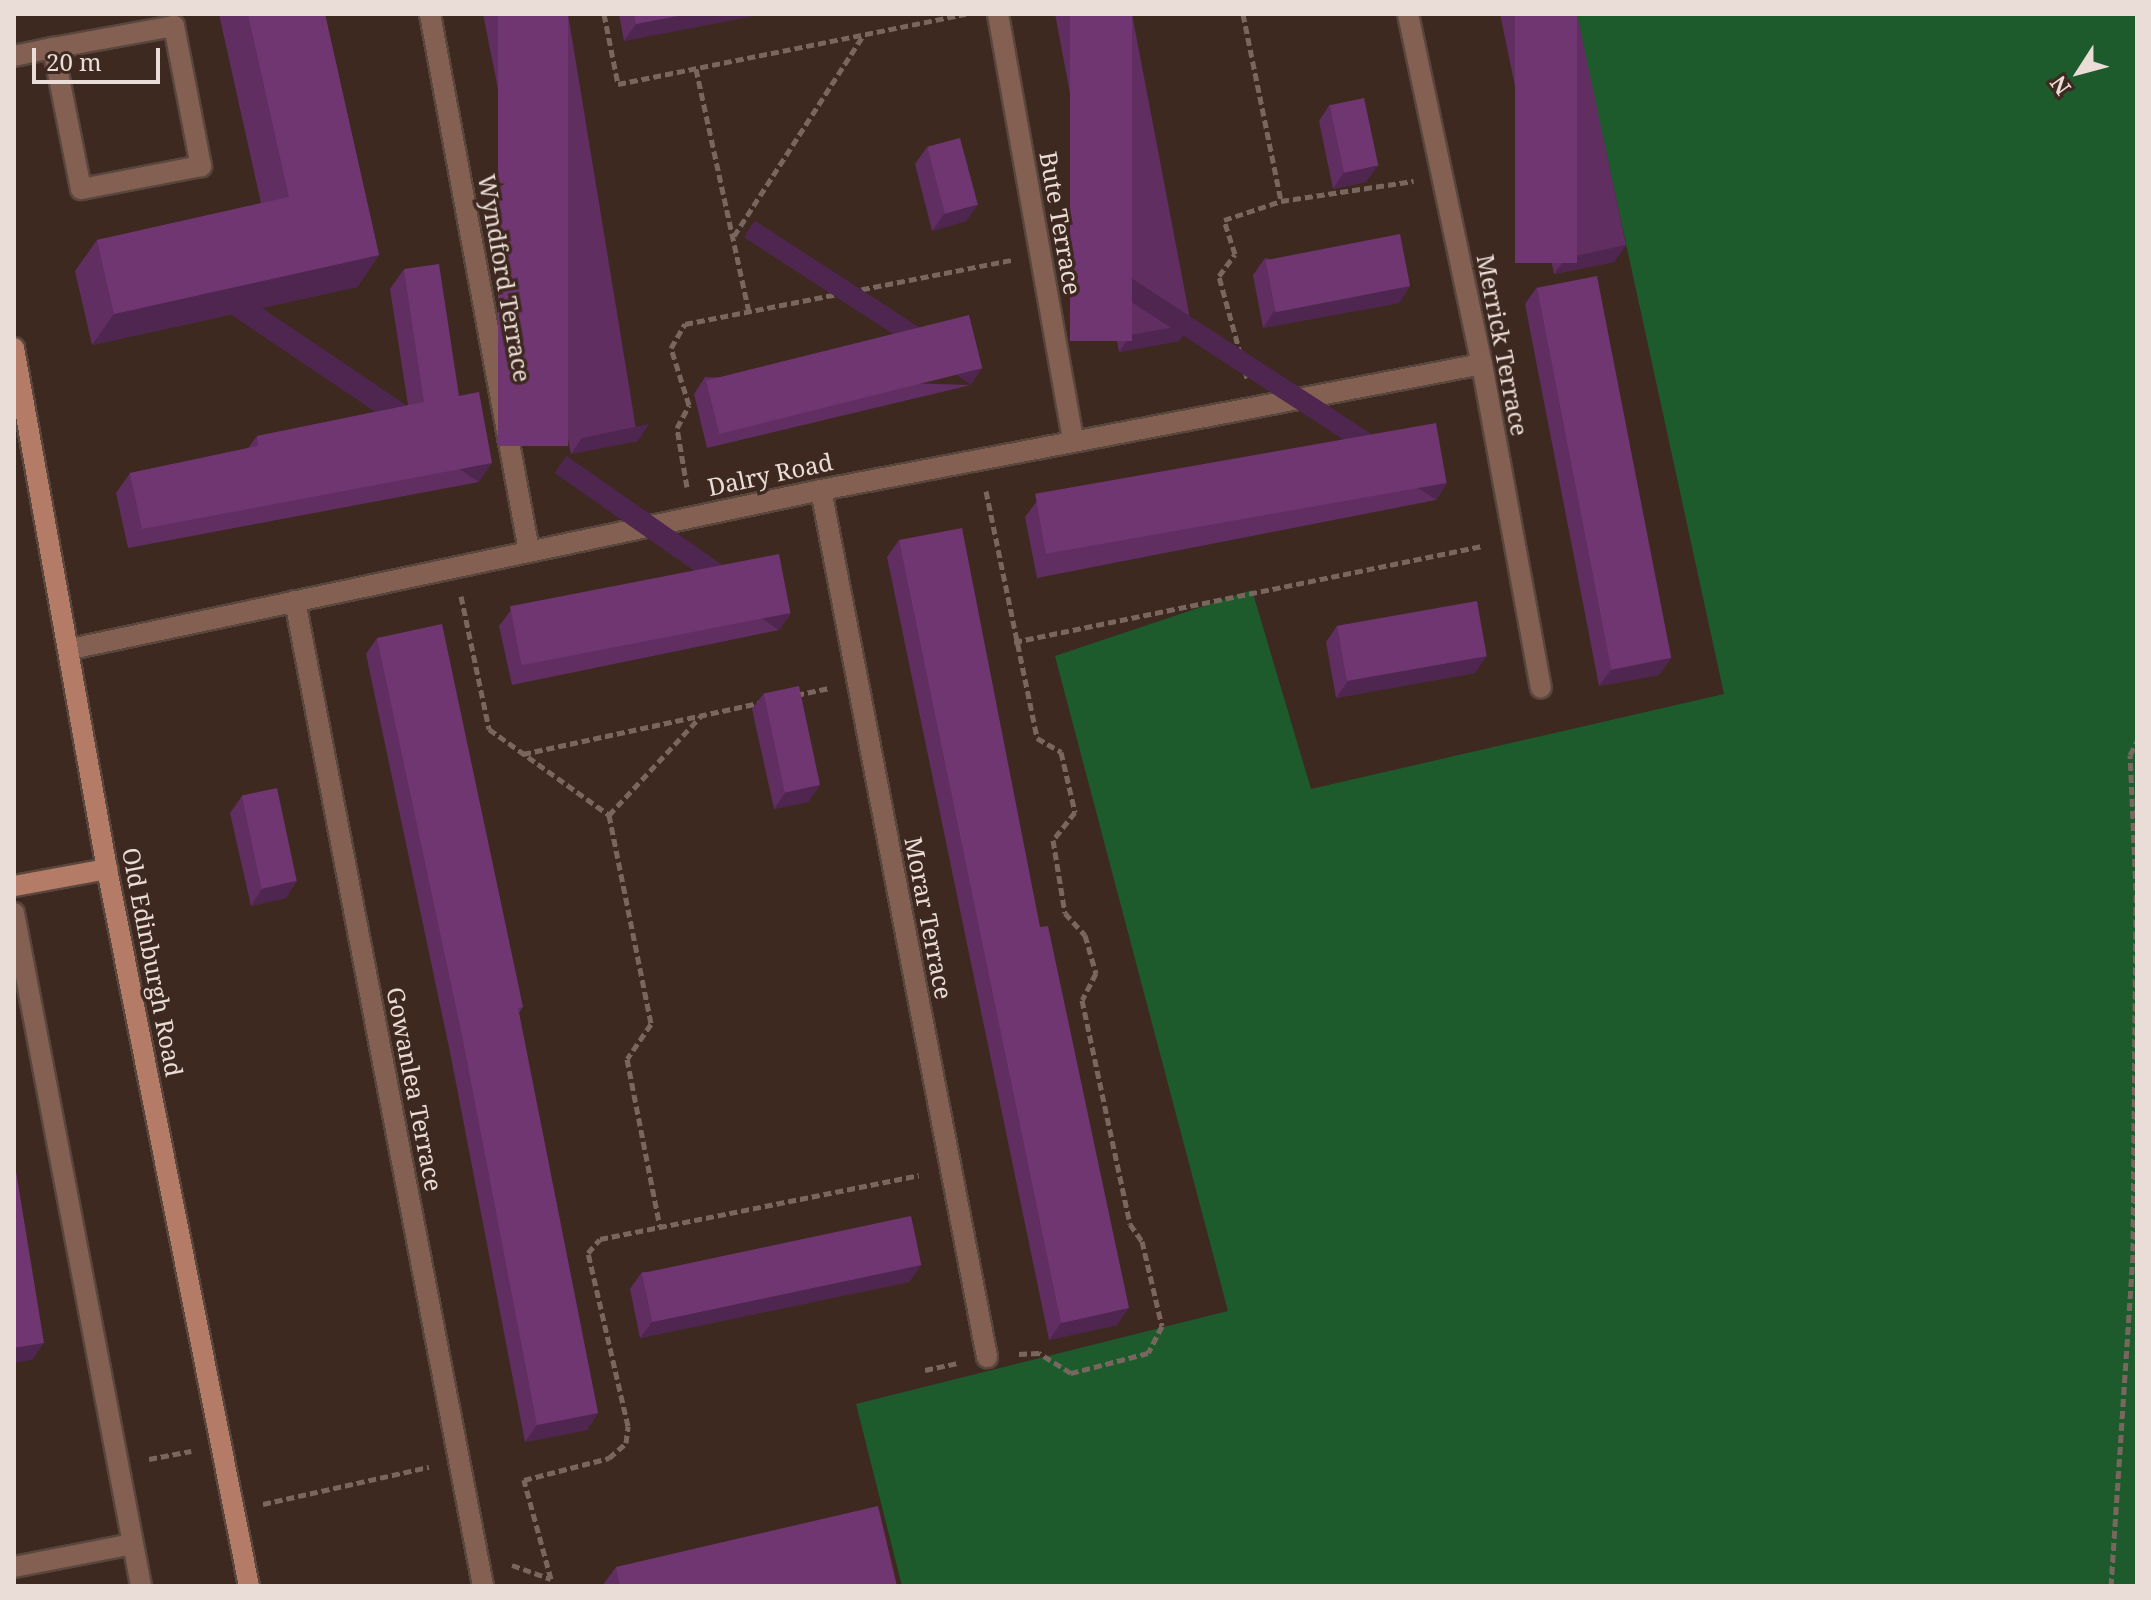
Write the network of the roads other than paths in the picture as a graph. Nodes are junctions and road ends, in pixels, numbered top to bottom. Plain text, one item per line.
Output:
1 (430, 14) edge
2 (998, 14) edge
3 (1408, 14) edge
4 (53, 48) junction
5 (14, 56) edge
6 (14, 348) edge
7 (1482, 364) junction
8 (1073, 440) junction
9 (821, 490) junction
10 (529, 551) junction
11 (295, 601) junction
12 (71, 649) junction
13 (1541, 688) dead end
14 (107, 869) junction
15 (14, 886) edge
16 (14, 913) edge
17 (987, 1357) road end
18 (132, 1544) junction
19 (14, 1567) edge
20 (141, 1586) edge
21 (249, 1586) edge
22 (483, 1586) edge

1 - 10 street, Wyndford Terrace
2 - 8 street, Bute Terrace
3 - 7 street, Merrick Terrace
4 - 4 street
4 - 5 street
6 - 12 main road, Old Edinburgh Road
7 - 8 street, Dalry Road
7 - 13 street, Merrick Terrace
8 - 9 street, Dalry Road
9 - 10 street, Dalry Road
9 - 17 street, Morar Terrace
10 - 11 street, Dalry Road
11 - 12 street, Dalry Road
11 - 22 street, Gowanlea Terrace
12 - 14 main road, Old Edinburgh Road
14 - 15 main road
14 - 21 main road, Old Edinburgh Road
16 - 18 street
18 - 19 street
18 - 20 street

